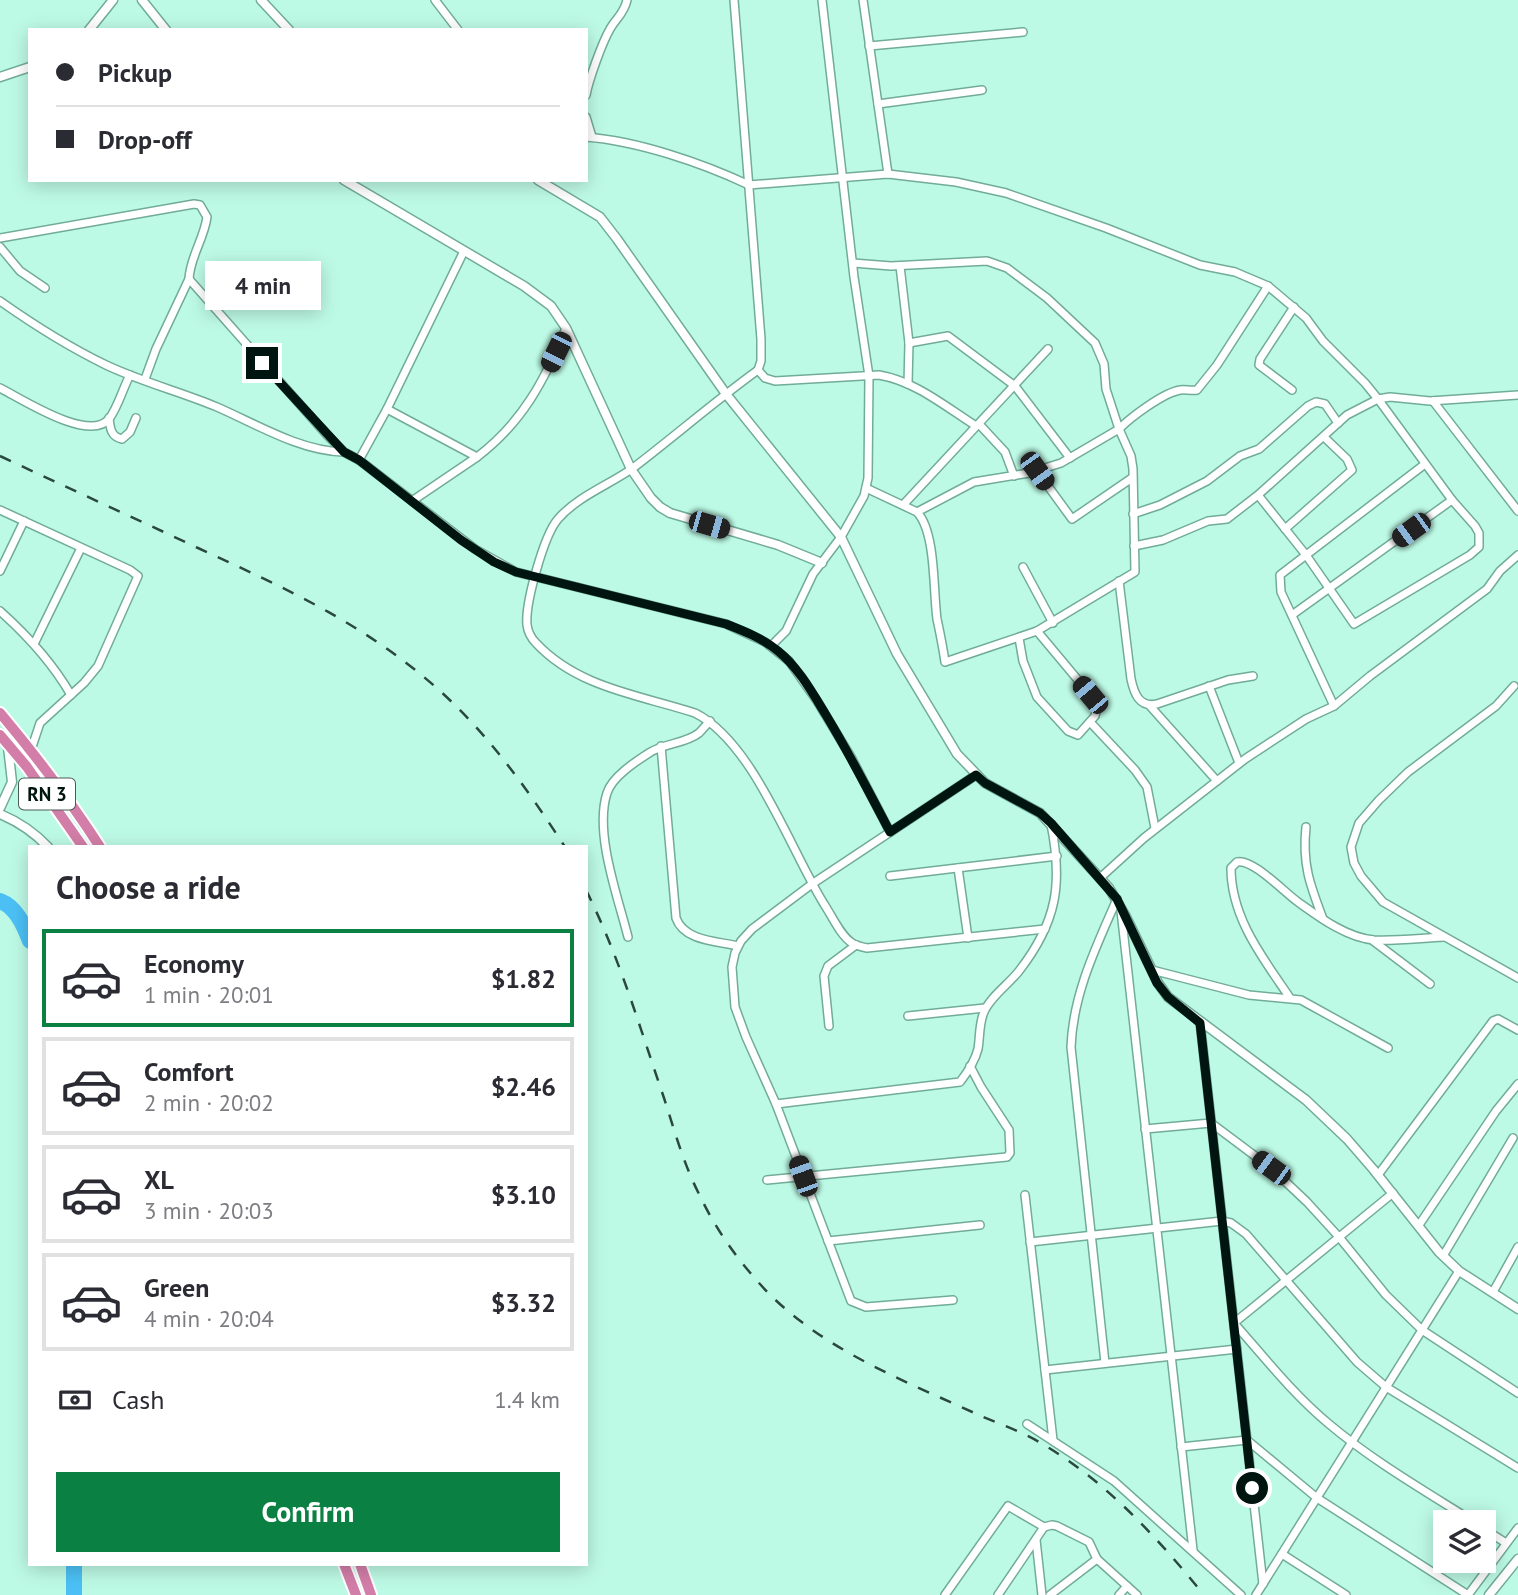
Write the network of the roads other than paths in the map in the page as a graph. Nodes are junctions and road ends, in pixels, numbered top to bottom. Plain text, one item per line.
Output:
1 (113, 0) edge
2 (142, 0) edge
3 (261, 0) edge
4 (435, 0) edge
5 (627, 0) edge
6 (734, 0) edge
7 (822, 0) edge
8 (863, 0) edge
9 (91, 28) edge
10 (164, 28) edge
11 (287, 28) edge
12 (456, 28) edge
13 (1023, 32) dead end
14 (869, 46) junction
15 (28, 68) edge
16 (0, 77) edge
17 (588, 89) edge
18 (982, 90) dead end
19 (878, 104) junction
20 (589, 137) edge
21 (888, 174) junction
22 (843, 178) junction
23 (347, 182) edge
24 (541, 182) edge
25 (749, 186) junction
26 (0, 238) edge
27 (0, 247) edge
28 (464, 251) junction
29 (853, 263) junction
30 (900, 266) junction
31 (189, 279) junction
32 (1268, 286) junction
33 (45, 288) dead end
34 (0, 301) edge
35 (1294, 307) junction
36 (566, 328) junction
37 (909, 343) junction
38 (1048, 349) dead end
39 (758, 370) junction
40 (130, 374) junction
41 (869, 376) junction
42 (145, 380) junction
43 (908, 384) junction
44 (1014, 386) junction
45 (0, 388) edge
46 (1292, 390) dead end
47 (726, 394) junction
48 (1518, 394) edge
49 (1378, 399) junction
50 (1433, 401) junction
51 (387, 409) junction
52 (109, 418) junction
53 (136, 418) dead end
54 (1338, 423) junction
55 (978, 425) junction
56 (1119, 429) junction
57 (1324, 437) junction
58 (344, 452) junction
59 (477, 457) junction
60 (1070, 458) junction
61 (359, 460) junction
62 (1424, 464) junction
63 (631, 469) junction
64 (1037, 471) junction
65 (1014, 476) junction
66 (1132, 478) junction
67 (866, 488) junction
68 (1258, 495) junction
69 (1452, 500) junction
70 (412, 501) junction
71 (902, 505) junction
72 (0, 510) edge
73 (1518, 511) edge
74 (917, 512) junction
75 (1133, 514) junction
76 (24, 521) junction
77 (1285, 529) junction
78 (841, 537) junction
79 (1134, 546) junction
80 (81, 548) junction
81 (1306, 555) junction
82 (1518, 555) edge
83 (822, 563) junction
84 (1023, 567) dead end
85 (0, 570) edge
86 (536, 578) junction
87 (1119, 581) junction
88 (1330, 590) junction
89 (0, 611) edge
90 (1292, 615) junction
91 (1053, 623) junction
92 (1037, 631) junction
93 (1019, 638) junction
94 (34, 644) junction
95 (771, 646) junction
96 (1252, 676) dead end
97 (1209, 686) junction
98 (1514, 686) dead end
99 (71, 695) junction
100 (1150, 706) junction
101 (1334, 706) junction
102 (0, 713) edge
103 (710, 721) junction
104 (1090, 722) junction
105 (4, 739) edge
106 (661, 746) junction
107 (31, 750) junction
108 (1239, 763) junction
109 (976, 775) junction
110 (1217, 781) junction
111 (0, 808) edge
112 (0, 814) edge
113 (1051, 823) junction
114 (1306, 827) dead end
115 (1155, 828) junction
116 (890, 832) junction
117 (46, 845) edge
118 (82, 845) edge
119 (99, 845) edge
120 (1057, 856) junction
121 (958, 868) junction
122 (890, 876) dead end
123 (1100, 878) junction
124 (811, 884) junction
125 (1119, 903) junction
126 (1323, 919) junction
127 (1045, 929) junction
128 (628, 936) dead end
129 (1444, 937) junction
130 (968, 938) junction
131 (1372, 940) junction
132 (856, 945) junction
133 (738, 946) junction
134 (1152, 970) junction
135 (1518, 978) edge
136 (1430, 985) dead end
137 (1290, 998) junction
138 (985, 1008) junction
139 (908, 1016) dead end
140 (1200, 1023) junction
141 (829, 1026) dead end
142 (1518, 1030) edge
143 (1388, 1048) dead end
144 (970, 1066) junction
145 (1517, 1089) edge
146 (776, 1104) junction
147 (1211, 1124) junction
148 (1145, 1129) junction
149 (1513, 1138) dead end
150 (1378, 1175) junction
151 (803, 1176) junction
152 (768, 1180) dead end
153 (1393, 1194) junction
154 (1024, 1195) dead end
155 (1222, 1221) junction
156 (980, 1225) dead end
157 (1419, 1225) junction
158 (1156, 1228) junction
159 (1090, 1236) junction
160 (1339, 1237) junction
161 (828, 1241) junction
162 (1030, 1242) junction
163 (1518, 1247) edge
164 (1443, 1256) junction
165 (1459, 1271) junction
166 (1286, 1280) junction
167 (1493, 1292) junction
168 (953, 1300) dead end
169 (1518, 1309) edge
170 (1234, 1322) junction
171 (1422, 1330) junction
172 (1237, 1349) junction
173 (1170, 1356) junction
174 (1105, 1363) junction
175 (1045, 1370) junction
176 (1386, 1387) junction
177 (1518, 1393) edge
178 (1027, 1424) dead end
179 (1053, 1440) junction
180 (1247, 1440) junction
181 (1352, 1442) junction
182 (1181, 1447) junction
183 (1518, 1468) edge
184 (1317, 1498) junction
185 (1456, 1510) edge
186 (1044, 1527) junction
187 (1518, 1528) edge
188 (1496, 1537) edge
189 (1036, 1539) junction
190 (1506, 1543) junction
191 (1193, 1550) junction
192 (1282, 1554) junction
193 (1097, 1559) junction
194 (1518, 1559) edge
195 (345, 1566) edge
196 (361, 1566) edge
197 (1263, 1584) junction
198 (1128, 1586) junction
199 (356, 1595) edge
200 (371, 1595) edge
201 (945, 1595) edge
202 (998, 1595) edge
203 (1042, 1595) edge
204 (1050, 1595) edge
205 (1119, 1595) edge
206 (1138, 1595) edge
207 (1241, 1595) edge
208 (1256, 1595) edge
209 (1346, 1595) edge
210 (1468, 1595) edge
211 (1489, 1595) edge

1 - 9 street
2 - 10 street
3 - 11 street
4 - 12 street
5 - 17 street
6 - 25 street
7 - 22 street
8 - 14 street
13 - 14 street
14 - 19 street
15 - 16 street
18 - 19 street
19 - 21 street
20 - 25 street
21 - 22 street
21 - 32 street
22 - 25 street
22 - 29 street
23 - 28 street
24 - 47 street
25 - 39 street
26 - 31 street
27 - 33 street
28 - 36 street
28 - 51 street
29 - 30 street
29 - 41 street
30 - 37 street
30 - 56 street
31 - 42 street
31 - 58 street
32 - 35 street
32 - 56 street
34 - 40 street
35 - 46 street
35 - 49 street
36 - 59 street
36 - 63 street
37 - 43 street
37 - 44 street
38 - 44 street
39 - 41 street
39 - 47 street
40 - 42 street
40 - 52 street
41 - 43 street
41 - 67 street
42 - 58 street
43 - 55 street
44 - 55 street
44 - 60 street
45 - 52 street
47 - 63 street
47 - 78 street
48 - 50 street
49 - 50 street
49 - 54 street
49 - 62 street
50 - 73 street
51 - 59 street
51 - 61 street
52 - 53 street
54 - 57 street
54 - 75 street
55 - 65 street
55 - 71 street
56 - 60 street
56 - 66 street
57 - 68 street
57 - 77 street
58 - 61 street
59 - 70 street
60 - 64 street
61 - 70 street
62 - 69 street
62 - 81 street
63 - 83 street
63 - 86 street
64 - 65 street
64 - 66 street
65 - 74 street
66 - 75 street
67 - 71 street
67 - 78 street
68 - 77 street
68 - 79 street
69 - 88 street
69 - 88 street
70 - 86 street
71 - 74 street
72 - 76 street
74 - 93 street
75 - 79 street
76 - 80 street
76 - 85 street
77 - 81 street
78 - 83 street
78 - 109 street
79 - 87 street
80 - 94 street
80 - 99 street
81 - 88 street
81 - 90 street
82 - 101 street
83 - 95 street
84 - 91 street
86 - 95 street
86 - 103 street
87 - 91 street
87 - 100 street
88 - 90 street
89 - 94 street
90 - 101 street
91 - 92 street
92 - 93 street
92 - 104 street
93 - 104 street
94 - 99 street
95 - 116 street
96 - 97 street
97 - 100 street
97 - 108 street
98 - 129 street
99 - 107 street
100 - 110 street
101 - 108 street
102 - 107 highway, RN 3
103 - 106 street
103 - 124 street
104 - 115 street
105 - 111 street
105 - 118 highway, RN 3
106 - 128 street
106 - 133 street
107 - 119 highway, RN 3
108 - 110 street
109 - 113 street
109 - 116 street
110 - 115 street
112 - 117 street
113 - 120 street
113 - 123 street
114 - 126 street
115 - 123 street
116 - 124 street
120 - 121 street
120 - 127 street
121 - 122 street
121 - 130 street
123 - 125 street
124 - 132 street
124 - 133 street
125 - 134 street
125 - 148 street
125 - 159 street
126 - 131 street
126 - 137 street
127 - 130 street
127 - 138 street
129 - 131 street
129 - 135 street
130 - 132 street
131 - 136 street
132 - 141 street
133 - 146 street
134 - 137 street
134 - 140 street
137 - 143 street
138 - 139 street
138 - 144 street
140 - 147 street
140 - 150 street
142 - 150 street
144 - 146 street
144 - 151 street
145 - 157 street
146 - 151 street
147 - 148 street
147 - 155 street
147 - 160 street
148 - 158 street
149 - 164 street
150 - 153 street
151 - 152 street
151 - 161 street
153 - 157 street
153 - 160 street
154 - 162 street
155 - 158 street
155 - 166 street
155 - 170 street
156 - 161 street
157 - 164 street
158 - 159 street
158 - 173 street
159 - 162 street
159 - 174 street
160 - 166 street
160 - 171 street
161 - 168 street
162 - 175 street
163 - 167 street
164 - 165 street
165 - 167 street
165 - 171 street
166 - 170 street
166 - 176 street
167 - 169 street
170 - 172 street
170 - 181 street
171 - 176 street
171 - 177 street
172 - 173 street
172 - 180 street
173 - 174 street
173 - 182 street
174 - 175 street
175 - 179 street
176 - 181 street
176 - 183 street
178 - 179 street
179 - 191 street
180 - 182 street
180 - 184 street
180 - 197 street
181 - 184 street
181 - 185 street
182 - 191 street
184 - 192 street
184 - 210 street
186 - 189 street
186 - 193 street
186 - 201 street
187 - 190 street
188 - 190 street
189 - 202 street
189 - 203 street
190 - 210 street
191 - 207 street
192 - 197 street
192 - 209 street
193 - 198 street
193 - 204 street
194 - 211 street
195 - 199 highway
196 - 200 highway
197 - 208 street
198 - 205 street
198 - 206 street

